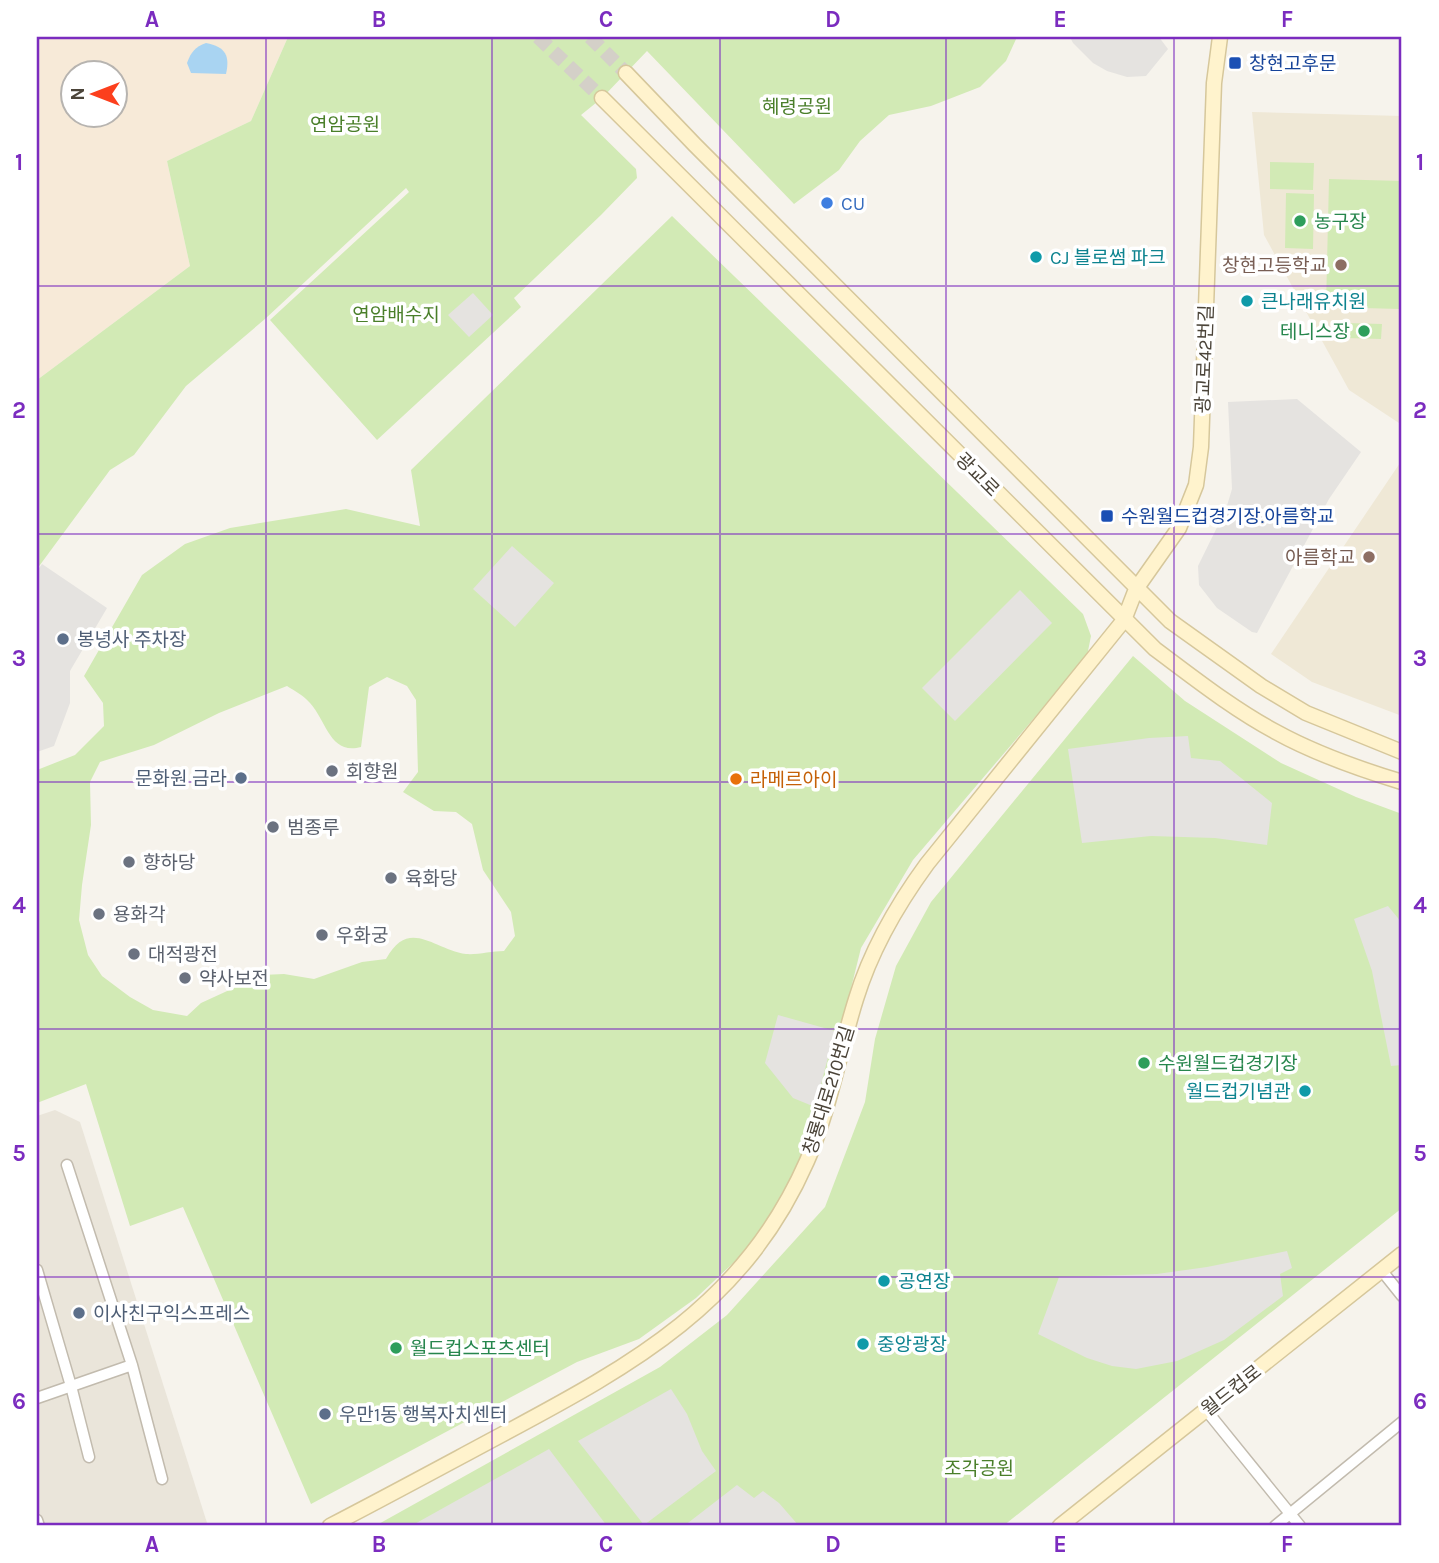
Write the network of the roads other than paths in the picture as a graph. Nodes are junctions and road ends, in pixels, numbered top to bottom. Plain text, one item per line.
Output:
1 (1220, 37) edge
2 (626, 73) tunnel mouth
3 (602, 98) tunnel mouth
4 (1136, 589) junction
5 (1124, 620) junction
6 (1402, 752) edge
7 (1402, 782) edge
8 (67, 1165) dead end
9 (1402, 1254) edge
10 (37, 1270) edge
11 (1382, 1271) junction
12 (1402, 1296) edge
13 (132, 1365) junction
14 (71, 1386) junction
15 (37, 1398) edge
16 (1206, 1409) junction
17 (1402, 1422) edge
18 (89, 1457) dead end
19 (162, 1479) dead end
20 (1290, 1514) junction
21 (37, 1520) edge
22 (39, 1526) edge
23 (330, 1526) edge
24 (1060, 1526) edge
25 (1275, 1526) edge
26 (1300, 1526) edge

1 - 4 street, 광교로42번길
2 - 4 street, 광교로
3 - 5 street, 광교로
4 - 5 street, 광교로42번길
4 - 6 street, 광교로
5 - 7 street, 광교로
5 - 23 street, 창룡대로210번길
8 - 13 street
9 - 11 street, 월드컵로
10 - 14 street
11 - 12 street
11 - 16 street, 월드컵로
13 - 14 street
13 - 19 street
14 - 15 street
14 - 18 street
16 - 20 street
16 - 24 street, 월드컵로
17 - 20 street
20 - 25 street
20 - 26 street
21 - 22 street

